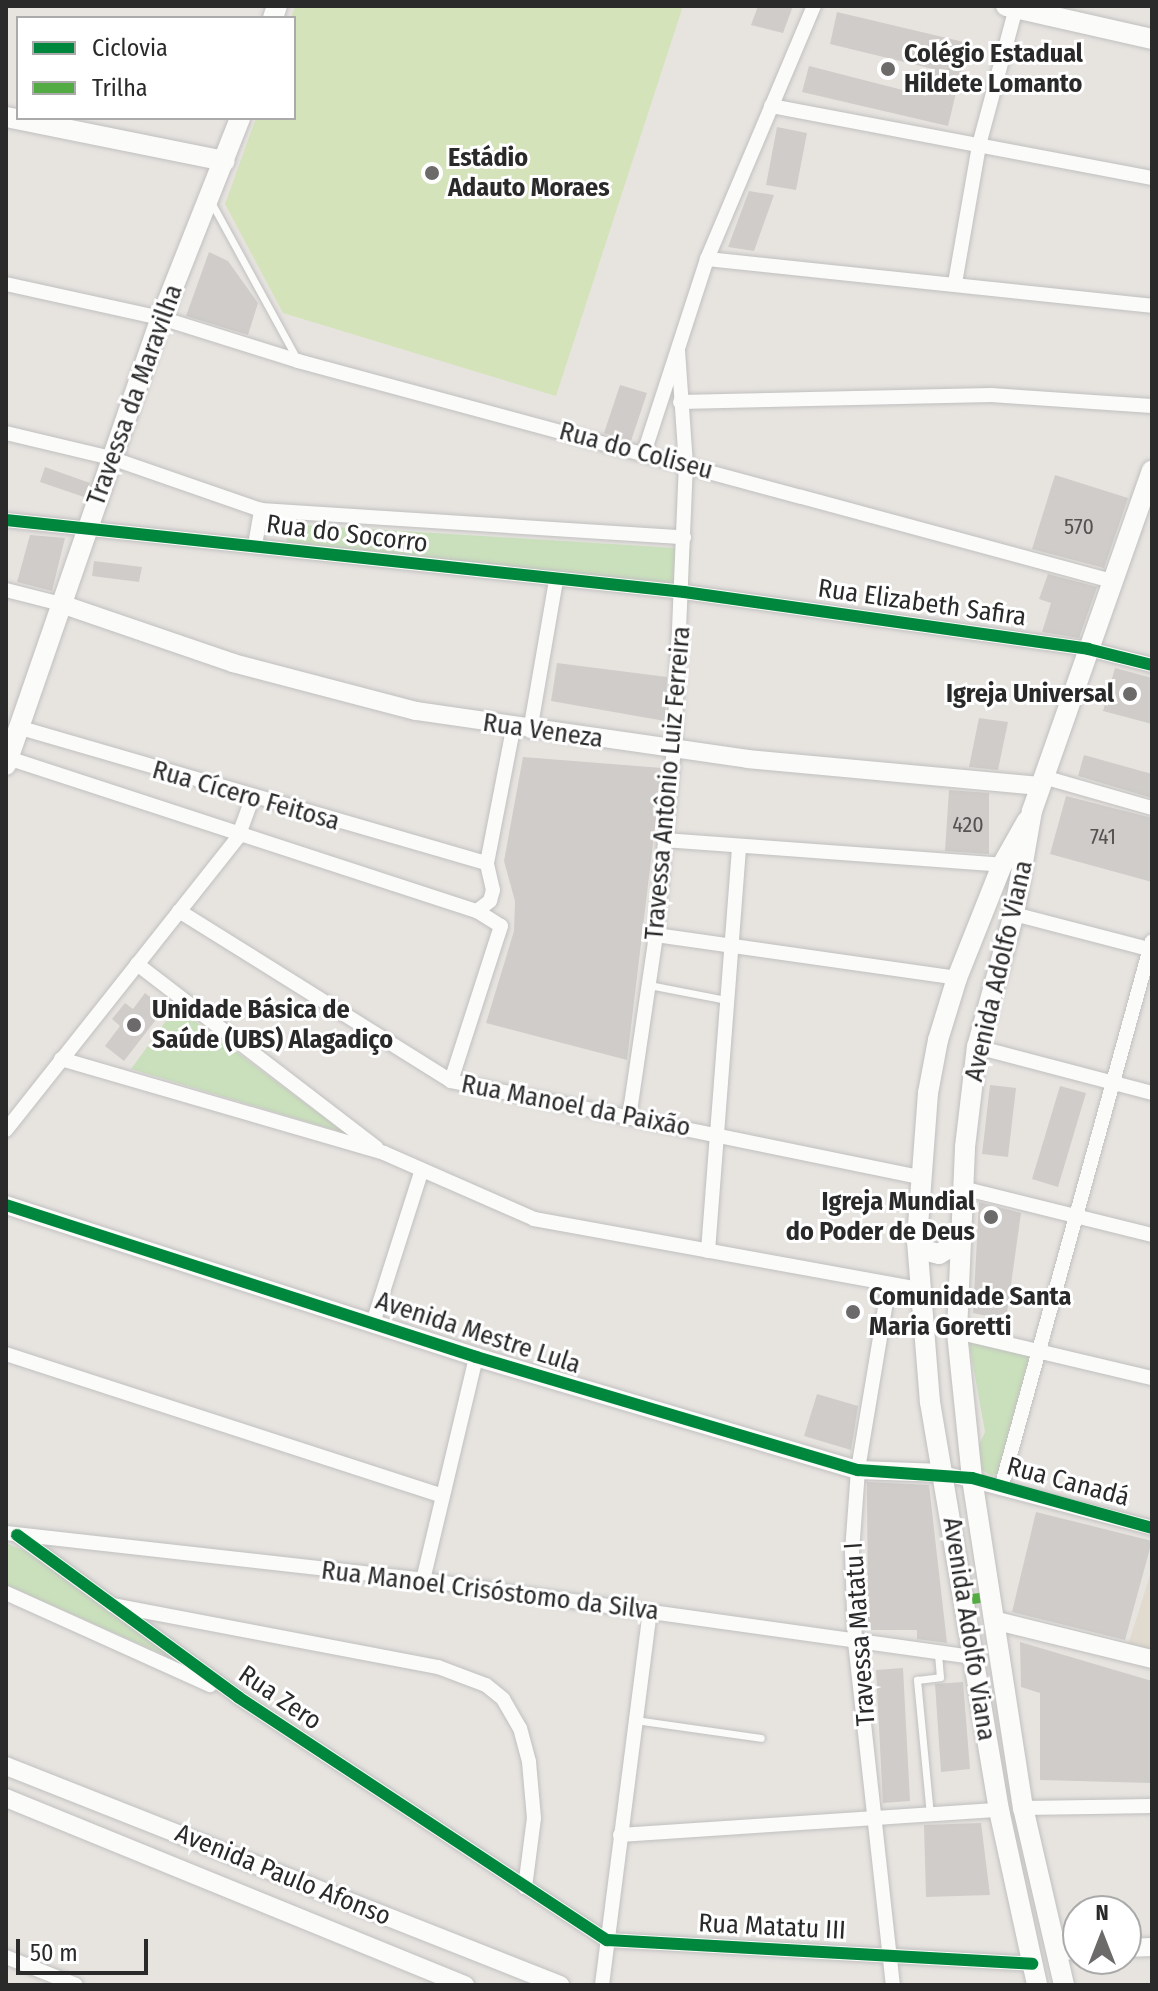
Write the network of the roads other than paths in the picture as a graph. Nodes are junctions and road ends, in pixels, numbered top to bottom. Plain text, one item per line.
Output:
1 (814, 6) edge
2 (1011, 7) edge
3 (1152, 39) edge
4 (771, 106) junction
5 (21, 120) edge
6 (239, 120) edge
7 (979, 145) junction
8 (225, 161) junction
9 (1152, 178) edge
10 (210, 201) junction
11 (707, 259) junction
12 (955, 283) junction
13 (6, 284) edge
14 (1152, 306) edge
15 (161, 318) junction
16 (678, 351) junction
17 (298, 361) junction
18 (680, 402) junction
19 (1152, 406) edge
20 (6, 433) edge
21 (644, 453) junction
22 (111, 458) junction
23 (686, 465) junction
24 (1152, 471) edge
25 (261, 510) junction
26 (1144, 516) edge
27 (6, 520) edge
28 (86, 529) junction
29 (684, 537) junction
30 (255, 545) junction
31 (556, 580) junction
32 (1112, 581) junction
33 (6, 590) edge
34 (684, 592) junction
35 (61, 604) junction
36 (1088, 649) junction
37 (1152, 665) edge
38 (13, 727) edge
39 (521, 730) junction
40 (674, 749) junction
41 (7, 760) edge
42 (1041, 782) junction
43 (252, 799) junction
44 (1152, 808) edge
45 (1032, 811) junction
46 (238, 837) junction
47 (664, 840) junction
48 (739, 847) junction
49 (487, 863) junction
50 (1002, 865) junction
51 (179, 911) junction
52 (477, 911) junction
53 (1014, 914) junction
54 (656, 935) junction
55 (729, 944) junction
56 (1151, 947) edge
57 (137, 964) junction
58 (960, 968) junction
59 (996, 979) junction
60 (649, 985) junction
61 (726, 1000) junction
62 (977, 1047) junction
63 (61, 1059) junction
64 (451, 1081) junction
65 (1115, 1084) junction
66 (1152, 1093) edge
67 (629, 1118) junction
68 (6, 1130) edge
69 (718, 1134) junction
70 (384, 1153) junction
71 (421, 1173) junction
72 (920, 1177) junction
73 (962, 1188) junction
74 (6, 1205) edge
75 (1078, 1215) junction
76 (1152, 1235) edge
77 (961, 1240) junction
78 (917, 1241) junction
79 (708, 1251) junction
80 (889, 1284) junction
81 (919, 1289) junction
82 (373, 1323) junction
83 (957, 1332) junction
84 (1043, 1349) junction
85 (6, 1354) edge
86 (476, 1357) junction
87 (1152, 1378) edge
88 (858, 1470) junction
89 (943, 1473) junction
90 (972, 1478) junction
91 (1001, 1488) junction
92 (443, 1496) junction
93 (1152, 1528) edge
94 (11, 1534) edge
95 (423, 1580) junction
96 (6, 1593) edge
97 (109, 1604) junction
98 (650, 1612) junction
99 (993, 1620) junction
100 (855, 1642) junction
101 (938, 1652) junction
102 (972, 1657) junction
103 (1152, 1659) edge
104 (238, 1697) junction
105 (635, 1720) junction
106 (761, 1738) dead end
107 (6, 1766) edge
108 (6, 1798) edge
109 (1152, 1806) edge
110 (1023, 1808) junction
111 (999, 1810) junction
112 (930, 1815) junction
113 (877, 1819) junction
114 (620, 1835) junction
115 (525, 1887) junction
116 (607, 1940) junction
117 (1057, 1951) junction
118 (1062, 1951) edge
119 (891, 1955) junction
120 (6, 1957) edge
121 (1032, 1964) junction
122 (76, 1985) edge
123 (465, 1985) edge
124 (560, 1985) edge
125 (602, 1985) edge
126 (893, 1985) edge
127 (1037, 1985) edge
128 (1064, 1985) edge

1 - 4 street, Travessa Antônio Luiz Ferreira
2 - 3 main road
2 - 7 street
4 - 7 street
4 - 11 street, Travessa Antônio Luiz Ferreira
5 - 8 main road
6 - 8 main road, Travessa da Maravilha
7 - 9 street
7 - 12 street
8 - 10 main road, Travessa da Maravilha
10 - 15 main road, Travessa da Maravilha
10 - 17 lane
11 - 12 street
11 - 16 street, Travessa Antônio Luiz Ferreira
12 - 14 street
13 - 15 street, Rua do Coliseu
15 - 17 street, Rua do Coliseu
15 - 22 main road, Travessa da Maravilha
16 - 18 street, Travessa Antônio Luiz Ferreira
16 - 21 street, Travessa Antônio Luiz Ferreira
17 - 21 street, Rua do Coliseu
18 - 19 street
18 - 23 street, Travessa Antônio Luiz Ferreira
20 - 22 street
21 - 23 street, Rua do Coliseu
22 - 25 street
22 - 28 main road, Travessa da Maravilha
23 - 29 street, Travessa Antônio Luiz Ferreira
23 - 32 street, Rua do Coliseu
24 - 26 main road, Avenida Adolfo Viana
25 - 29 street
25 - 30 street
26 - 32 main road, Avenida Adolfo Viana
27 - 28 street, Rua do Socorro
28 - 30 street, Rua do Socorro
28 - 35 main road, Travessa da Maravilha
29 - 34 street, Travessa Antônio Luiz Ferreira
30 - 31 street, Rua do Socorro
31 - 34 street, Rua do Socorro
31 - 39 street
32 - 36 main road, Avenida Adolfo Viana
33 - 35 street
34 - 36 street, Rua Elizabeth Safira
34 - 40 street, Travessa Antônio Luiz Ferreira
35 - 38 main road, Travessa da Maravilha
35 - 39 street, Rua Veneza
36 - 37 street, Rua Elizabeth Safira
36 - 42 main road, Avenida Adolfo Viana
38 - 41 main road, Travessa da Maravilha
38 - 43 street, Rua Cícero Feitosa
39 - 40 street, Rua Veneza
39 - 49 street
40 - 42 street, Rua Veneza
40 - 47 street, Travessa Antônio Luiz Ferreira
41 - 46 street, Rua Cícero Feitosa
42 - 44 street
42 - 45 main road, Avenida Adolfo Viana
43 - 46 street
43 - 49 street, Rua Cícero Feitosa
45 - 50 main road, Avenida Adolfo Viana
45 - 53 main road, Avenida Adolfo Viana
46 - 51 street
46 - 52 street, Rua Cícero Feitosa
47 - 48 street
47 - 54 street, Travessa Antônio Luiz Ferreira
48 - 50 street
48 - 55 street
49 - 52 street
50 - 58 main road, Avenida Adolfo Viana
51 - 57 street
51 - 64 street, Rua Manoel da Paixão
52 - 64 street
53 - 56 street
53 - 59 main road, Avenida Adolfo Viana
54 - 55 street
54 - 60 street, Travessa Antônio Luiz Ferreira
55 - 58 street
55 - 61 street
56 - 65 street
57 - 63 street
57 - 70 street
58 - 59 main road
58 - 72 main road, Avenida Adolfo Viana
59 - 62 main road, Avenida Adolfo Viana
60 - 61 lane
60 - 67 street, Travessa Antônio Luiz Ferreira
61 - 69 street
62 - 65 street
62 - 73 main road, Avenida Adolfo Viana
63 - 68 street
63 - 70 street
64 - 67 street, Rua Manoel da Paixão
65 - 66 street
65 - 75 street
67 - 69 street, Rua Manoel da Paixão
69 - 72 street, Rua Manoel da Paixão
69 - 79 street
70 - 71 street
71 - 79 street
71 - 82 street
72 - 78 main road, Avenida Adolfo Viana
73 - 75 street
73 - 77 main road, Avenida Adolfo Viana
74 - 82 street, Avenida Mestre Lula
75 - 76 street
75 - 84 street
77 - 78 main road
77 - 83 main road, Avenida Adolfo Viana
78 - 81 main road, Avenida Adolfo Viana
79 - 80 street
80 - 81 street
80 - 88 street, Travessa Matatu I
81 - 89 main road, Avenida Adolfo Viana
82 - 86 street, Avenida Mestre Lula
83 - 84 street
83 - 90 main road, Avenida Adolfo Viana
84 - 87 street
84 - 91 street
85 - 92 street
86 - 88 street, Avenida Mestre Lula
86 - 92 street
88 - 89 street, Avenida Mestre Lula
88 - 100 street, Travessa Matatu I
89 - 90 street, Rua Canadá
89 - 102 main road, Avenida Adolfo Viana
90 - 91 street, Rua Canadá
90 - 99 main road, Avenida Adolfo Viana
91 - 93 street, Rua Canadá
92 - 95 street
94 - 95 street, Rua Manoel Crisóstomo da Silva
94 - 97 street, Rua Zero
95 - 98 street, Rua Manoel Crisóstomo da Silva
96 - 104 street
97 - 104 street, Rua Zero
97 - 115 street
98 - 100 street, Rua Manoel Crisóstomo da Silva
98 - 105 street
99 - 103 street
99 - 110 main road, Avenida Adolfo Viana
100 - 101 street, Rua Manoel Crisóstomo da Silva
100 - 113 street, Travessa Matatu I
101 - 102 street, Rua Manoel Crisóstomo da Silva
101 - 112 lane
102 - 111 main road, Avenida Adolfo Viana
104 - 115 street, Rua Zero
105 - 106 lane
105 - 114 street
107 - 124 street, Avenida Paulo Afonso
108 - 123 street, Avenida Paulo Afonso
109 - 110 street
110 - 117 main road, Avenida Adolfo Viana
111 - 112 street
111 - 121 main road, Avenida Adolfo Viana
112 - 113 street
113 - 114 street
113 - 119 street, Travessa Matatu I
114 - 116 street
115 - 116 street, Rua Matatu III
116 - 119 street, Rua Matatu III
116 - 125 street
117 - 118 street
117 - 128 main road, Avenida Adolfo Viana
119 - 121 street, Rua Matatu III
119 - 126 street, Travessa Matatu I
120 - 122 street
121 - 127 main road, Avenida Adolfo Viana

